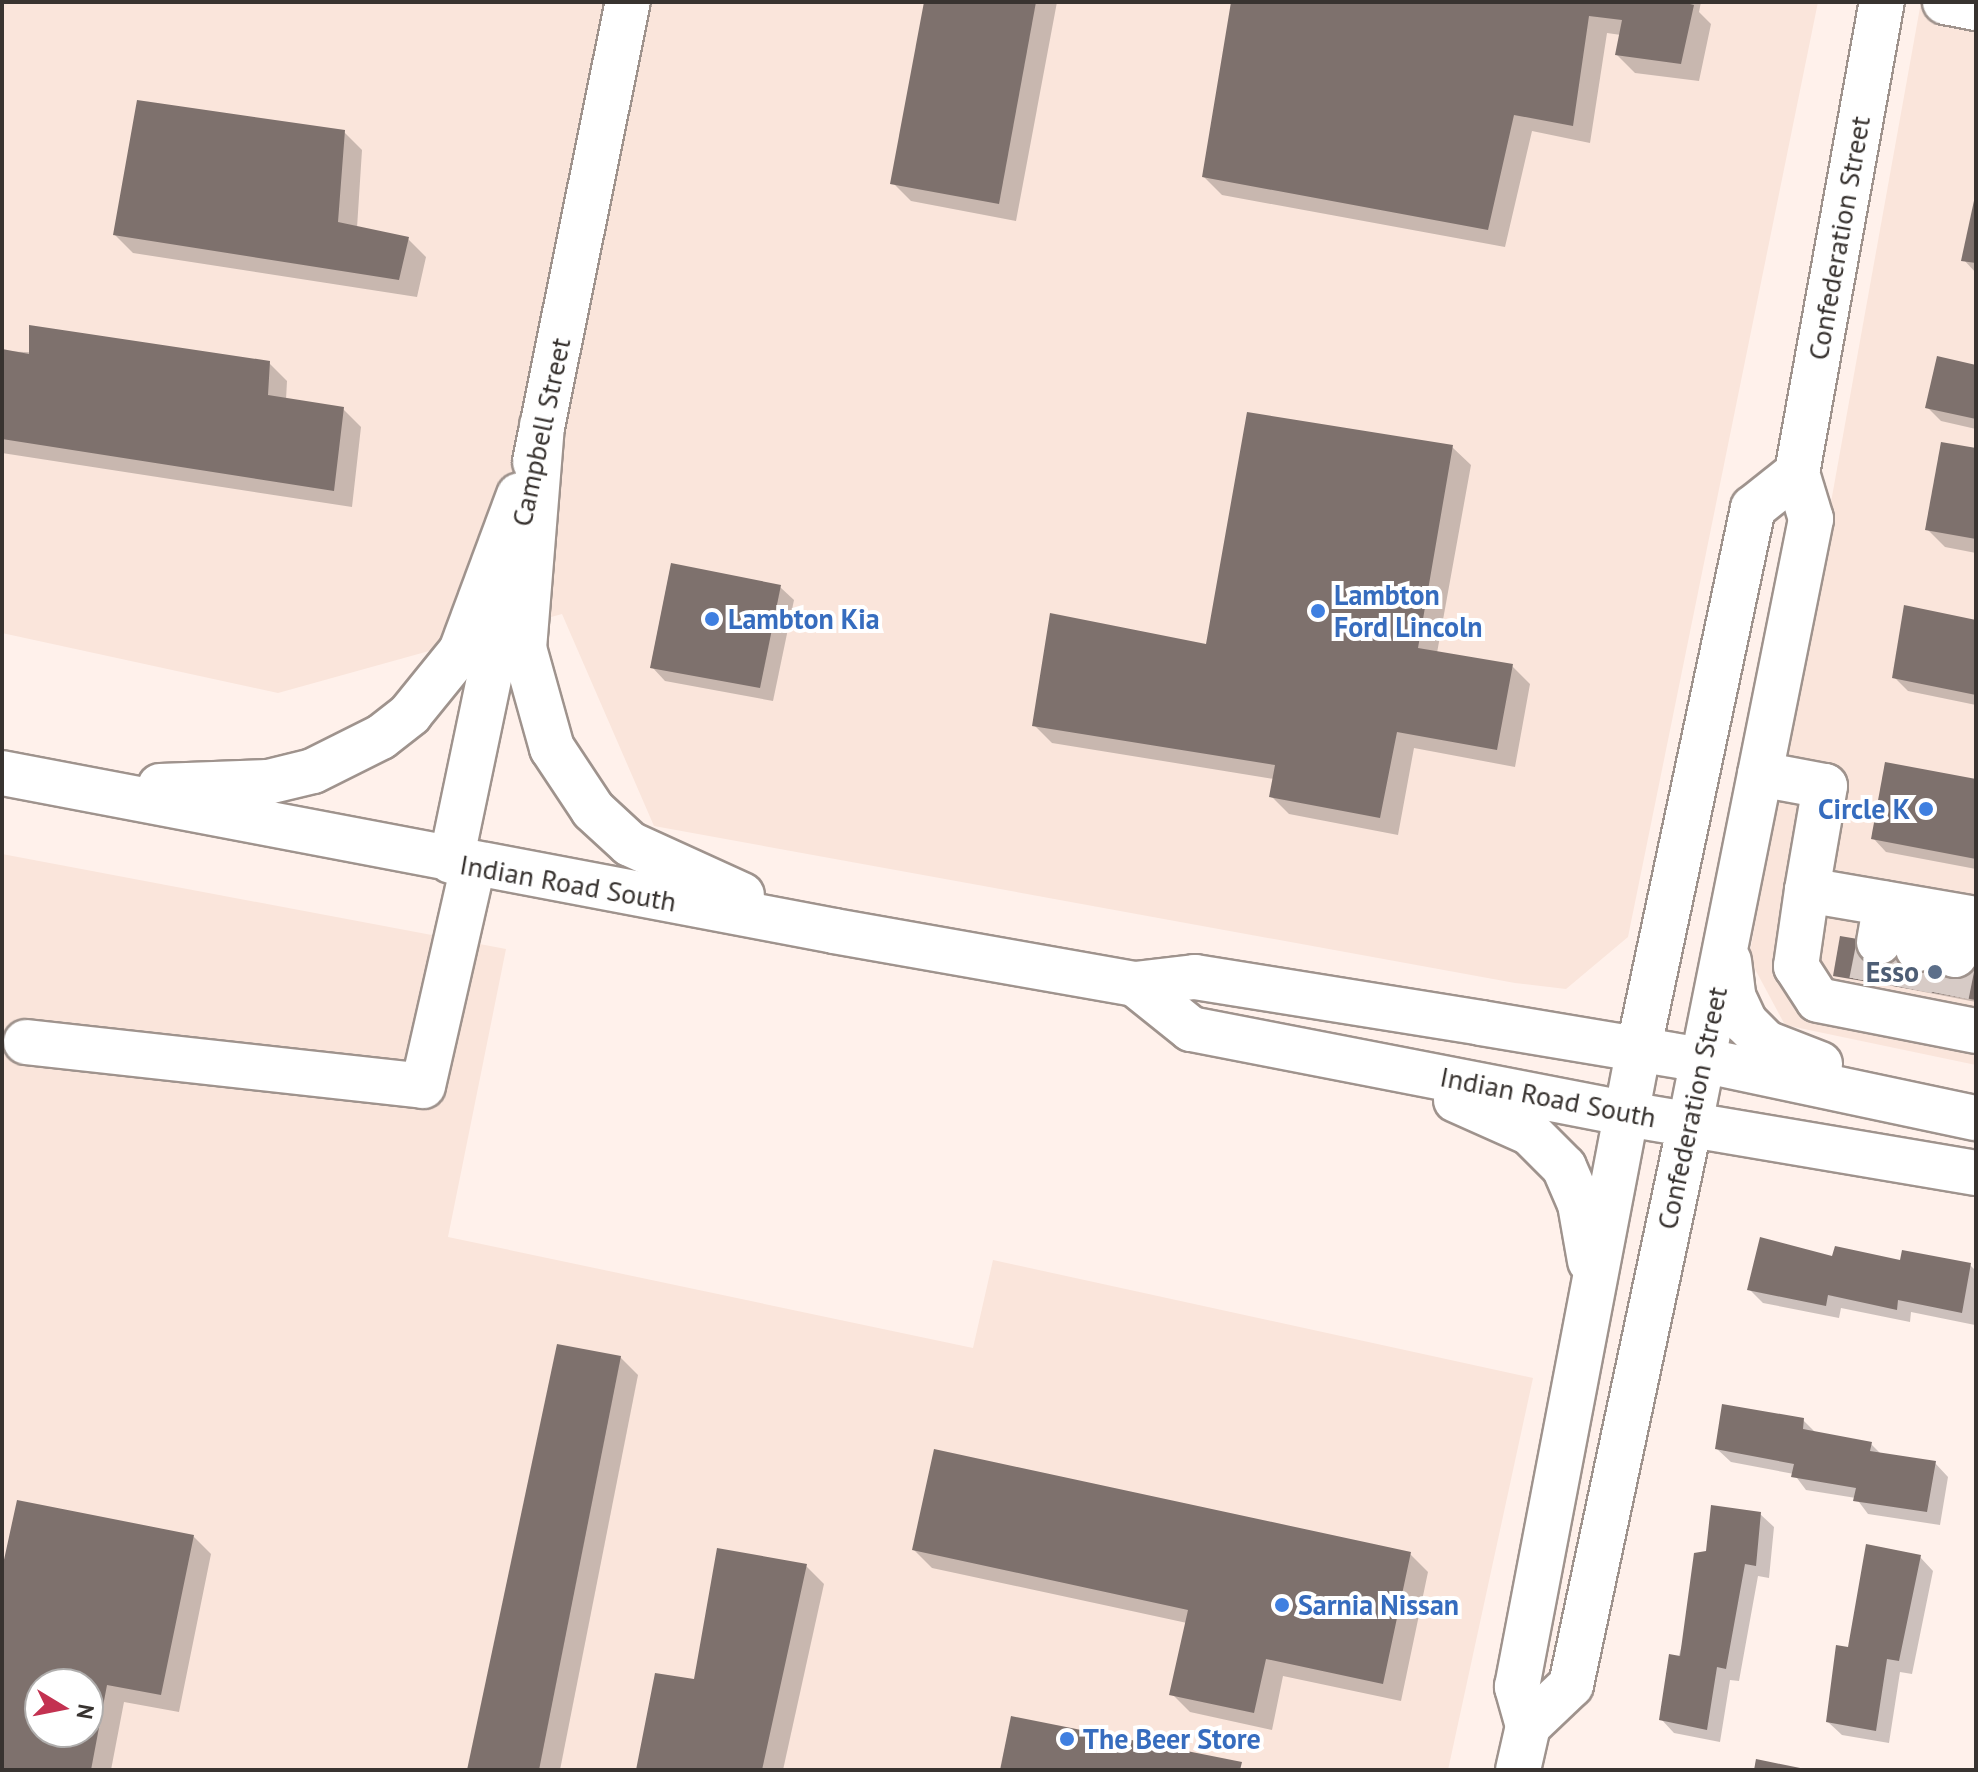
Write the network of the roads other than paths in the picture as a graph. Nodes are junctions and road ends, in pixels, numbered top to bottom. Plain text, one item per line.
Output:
1 (628, 2) edge
2 (1882, 2) edge
3 (1945, 2) edge
4 (1976, 8) edge
5 (542, 425) junction
6 (1797, 473) junction
7 (2, 773) edge
8 (1760, 774) junction
9 (85, 789) junction
10 (462, 863) junction
11 (1807, 890) junction
12 (834, 931) junction
13 (1728, 939) junction
14 (1923, 967) edge
15 (1135, 984) junction
16 (26, 1042) dead end
17 (1296, 1048) junction
18 (1639, 1049) junction
19 (1702, 1060) junction
20 (1627, 1114) junction
21 (1976, 1117) edge
22 (1690, 1124) junction
23 (1976, 1173) edge
24 (1594, 1291) junction
25 (1528, 1726) junction
26 (1518, 1770) edge

1 - 5 main road, Campbell Street
2 - 6 main road, Confederation Street
3 - 4 main road
5 - 9 main road
5 - 10 main road, Campbell Street
5 - 12 main road
6 - 8 main road, Confederation Street
6 - 18 main road
7 - 9 main road, Indian Road South
8 - 11 main road
8 - 13 main road, Confederation Street
9 - 10 main road, Indian Road South
10 - 12 main road, Indian Road South
10 - 16 main road, Campbell Street
11 - 14 main road
11 - 14 main road
12 - 15 main road, Indian Road South
13 - 19 main road, Confederation Street
13 - 21 main road
15 - 17 main road, Indian Road South
15 - 18 main road, Indian Road South
17 - 20 main road, Indian Road South
17 - 24 main road
18 - 19 main road, Indian Road South
18 - 20 main road
19 - 21 main road, Indian Road South
19 - 22 main road, Confederation Street
20 - 22 main road, Indian Road South
20 - 24 main road
22 - 23 main road, Indian Road South
22 - 25 main road, Confederation Street
24 - 25 main road
25 - 26 main road

